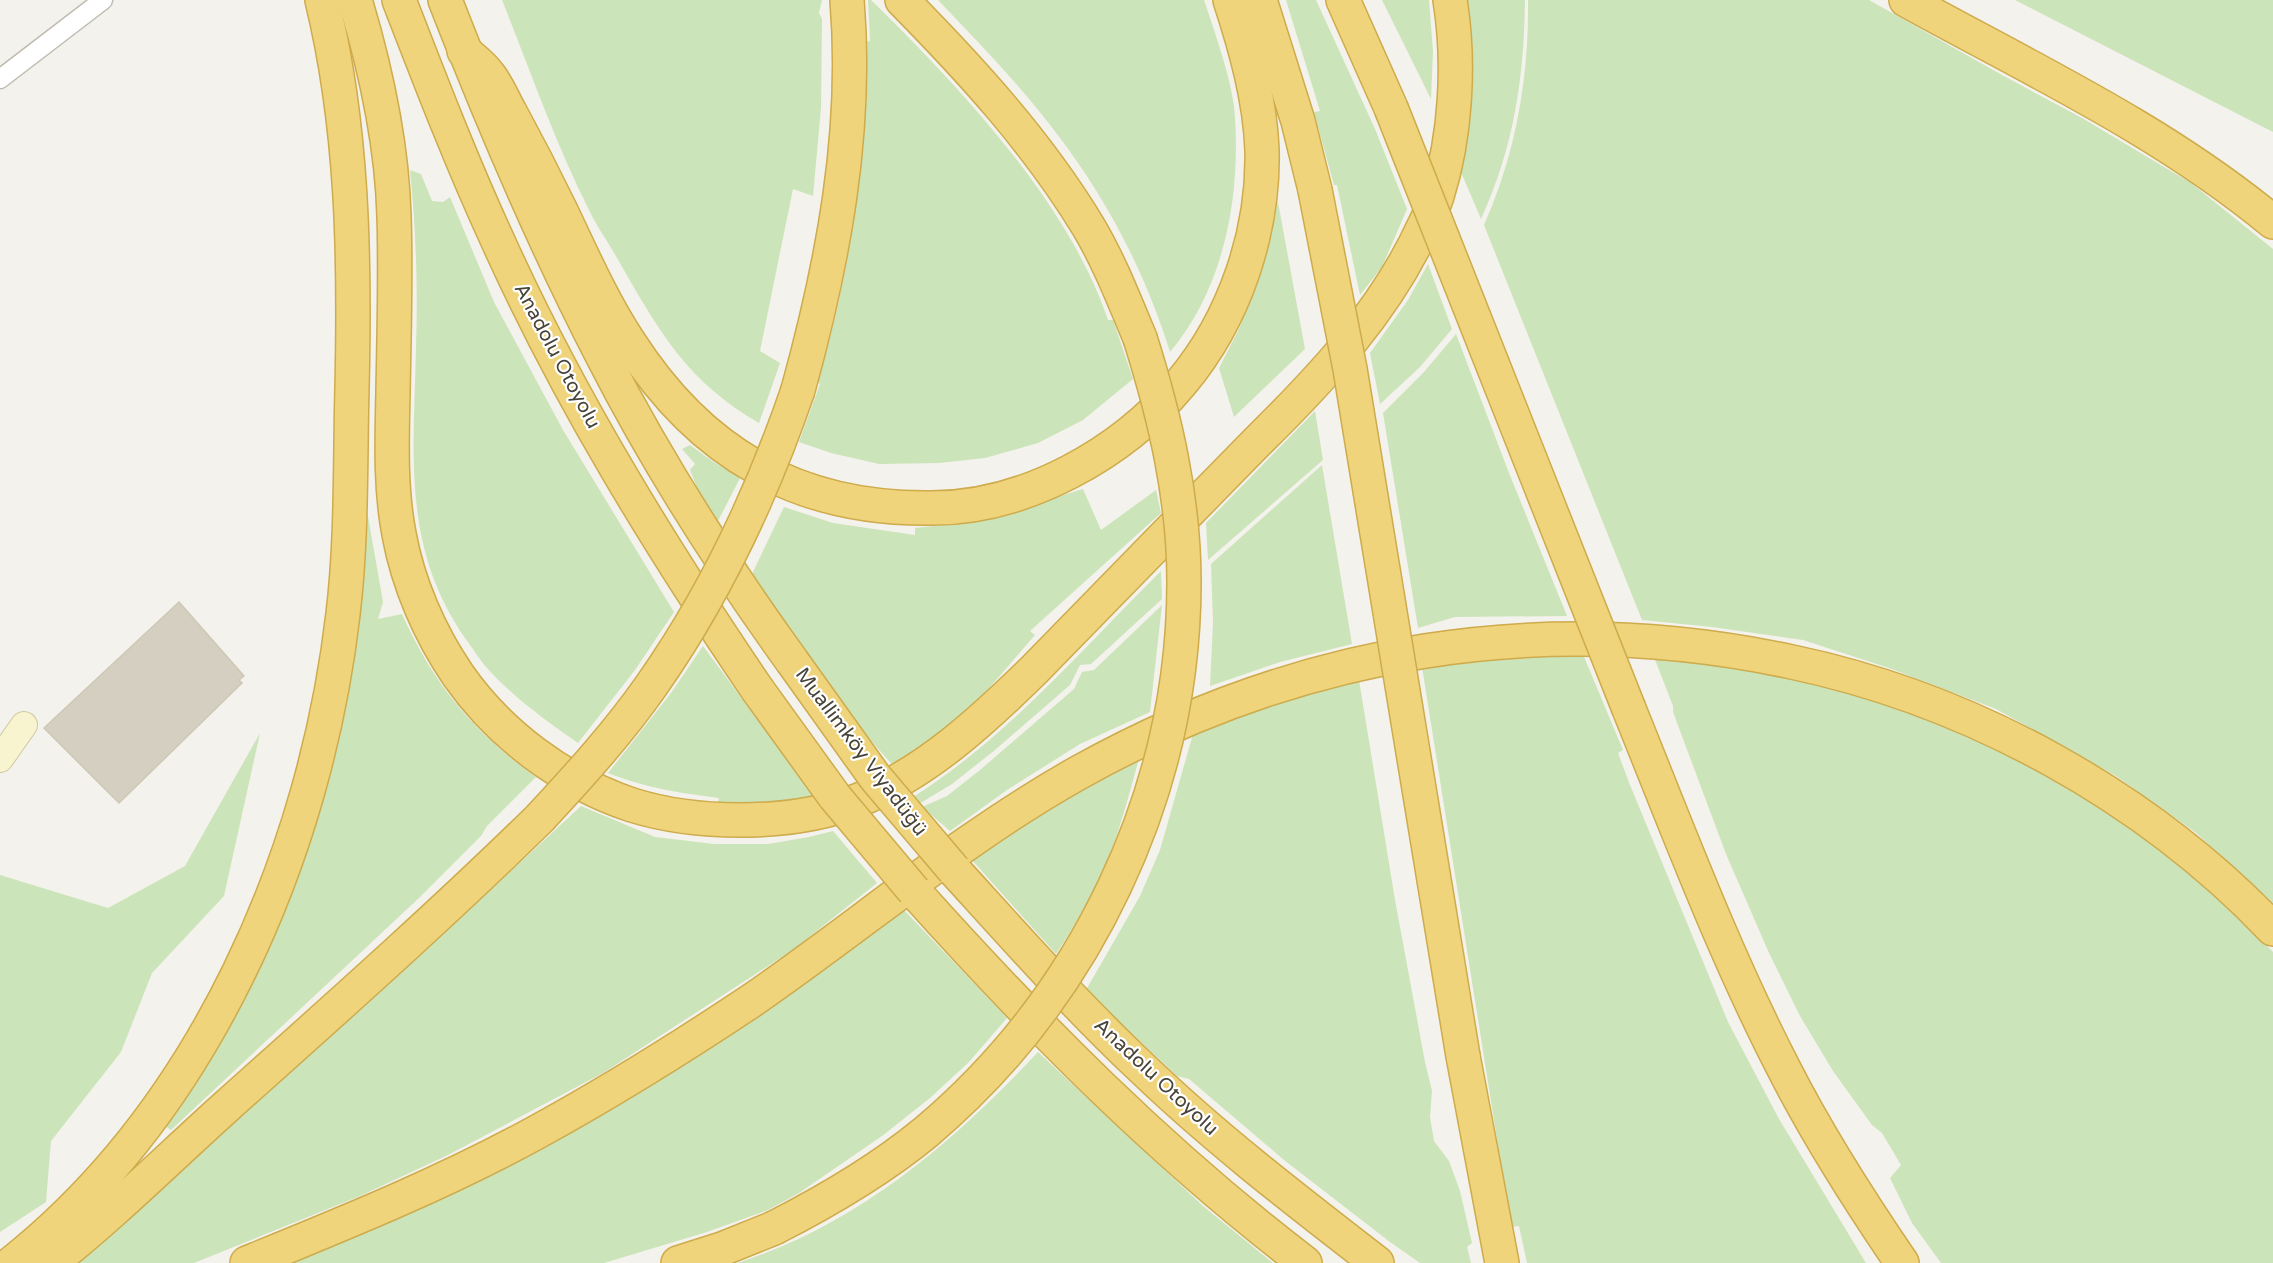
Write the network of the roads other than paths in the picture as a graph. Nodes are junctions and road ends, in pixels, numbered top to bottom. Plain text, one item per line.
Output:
1 (103, 0) edge
2 (322, 0) edge
3 (355, 0) edge
4 (399, 0) edge
5 (445, 0) edge
6 (847, 0) edge
7 (902, 0) edge
8 (1230, 0) edge
9 (1260, 0) edge
10 (1343, 0) edge
11 (1450, 0) edge
12 (1906, 0) edge
13 (464, 51) junction
14 (0, 79) edge
15 (2273, 222) edge
16 (792, 661) joint
17 (24, 725) dead end
18 (0, 759) edge
19 (954, 870) joint
20 (2273, 929) edge
21 (12, 1263) edge
22 (51, 1263) edge
23 (247, 1263) edge
24 (678, 1263) edge
25 (1305, 1263) edge
26 (1377, 1263) edge
27 (1502, 1263) edge
28 (1902, 1263) edge

1 - 14 street
2 - 21 highway
3 - 11 highway
4 - 25 highway, Anadolu Otoyolu, bridge
5 - 13 highway, Anadolu Otoyolu
6 - 22 highway, bridge
7 - 24 highway, bridge
8 - 13 highway
9 - 27 highway, bridge
10 - 28 highway, bridge
12 - 15 highway
13 - 16 highway, Anadolu Otoyolu
16 - 19 highway, Muallimköy Viyadüğü, bridge
17 - 18 street
19 - 26 highway, Anadolu Otoyolu
20 - 23 highway

